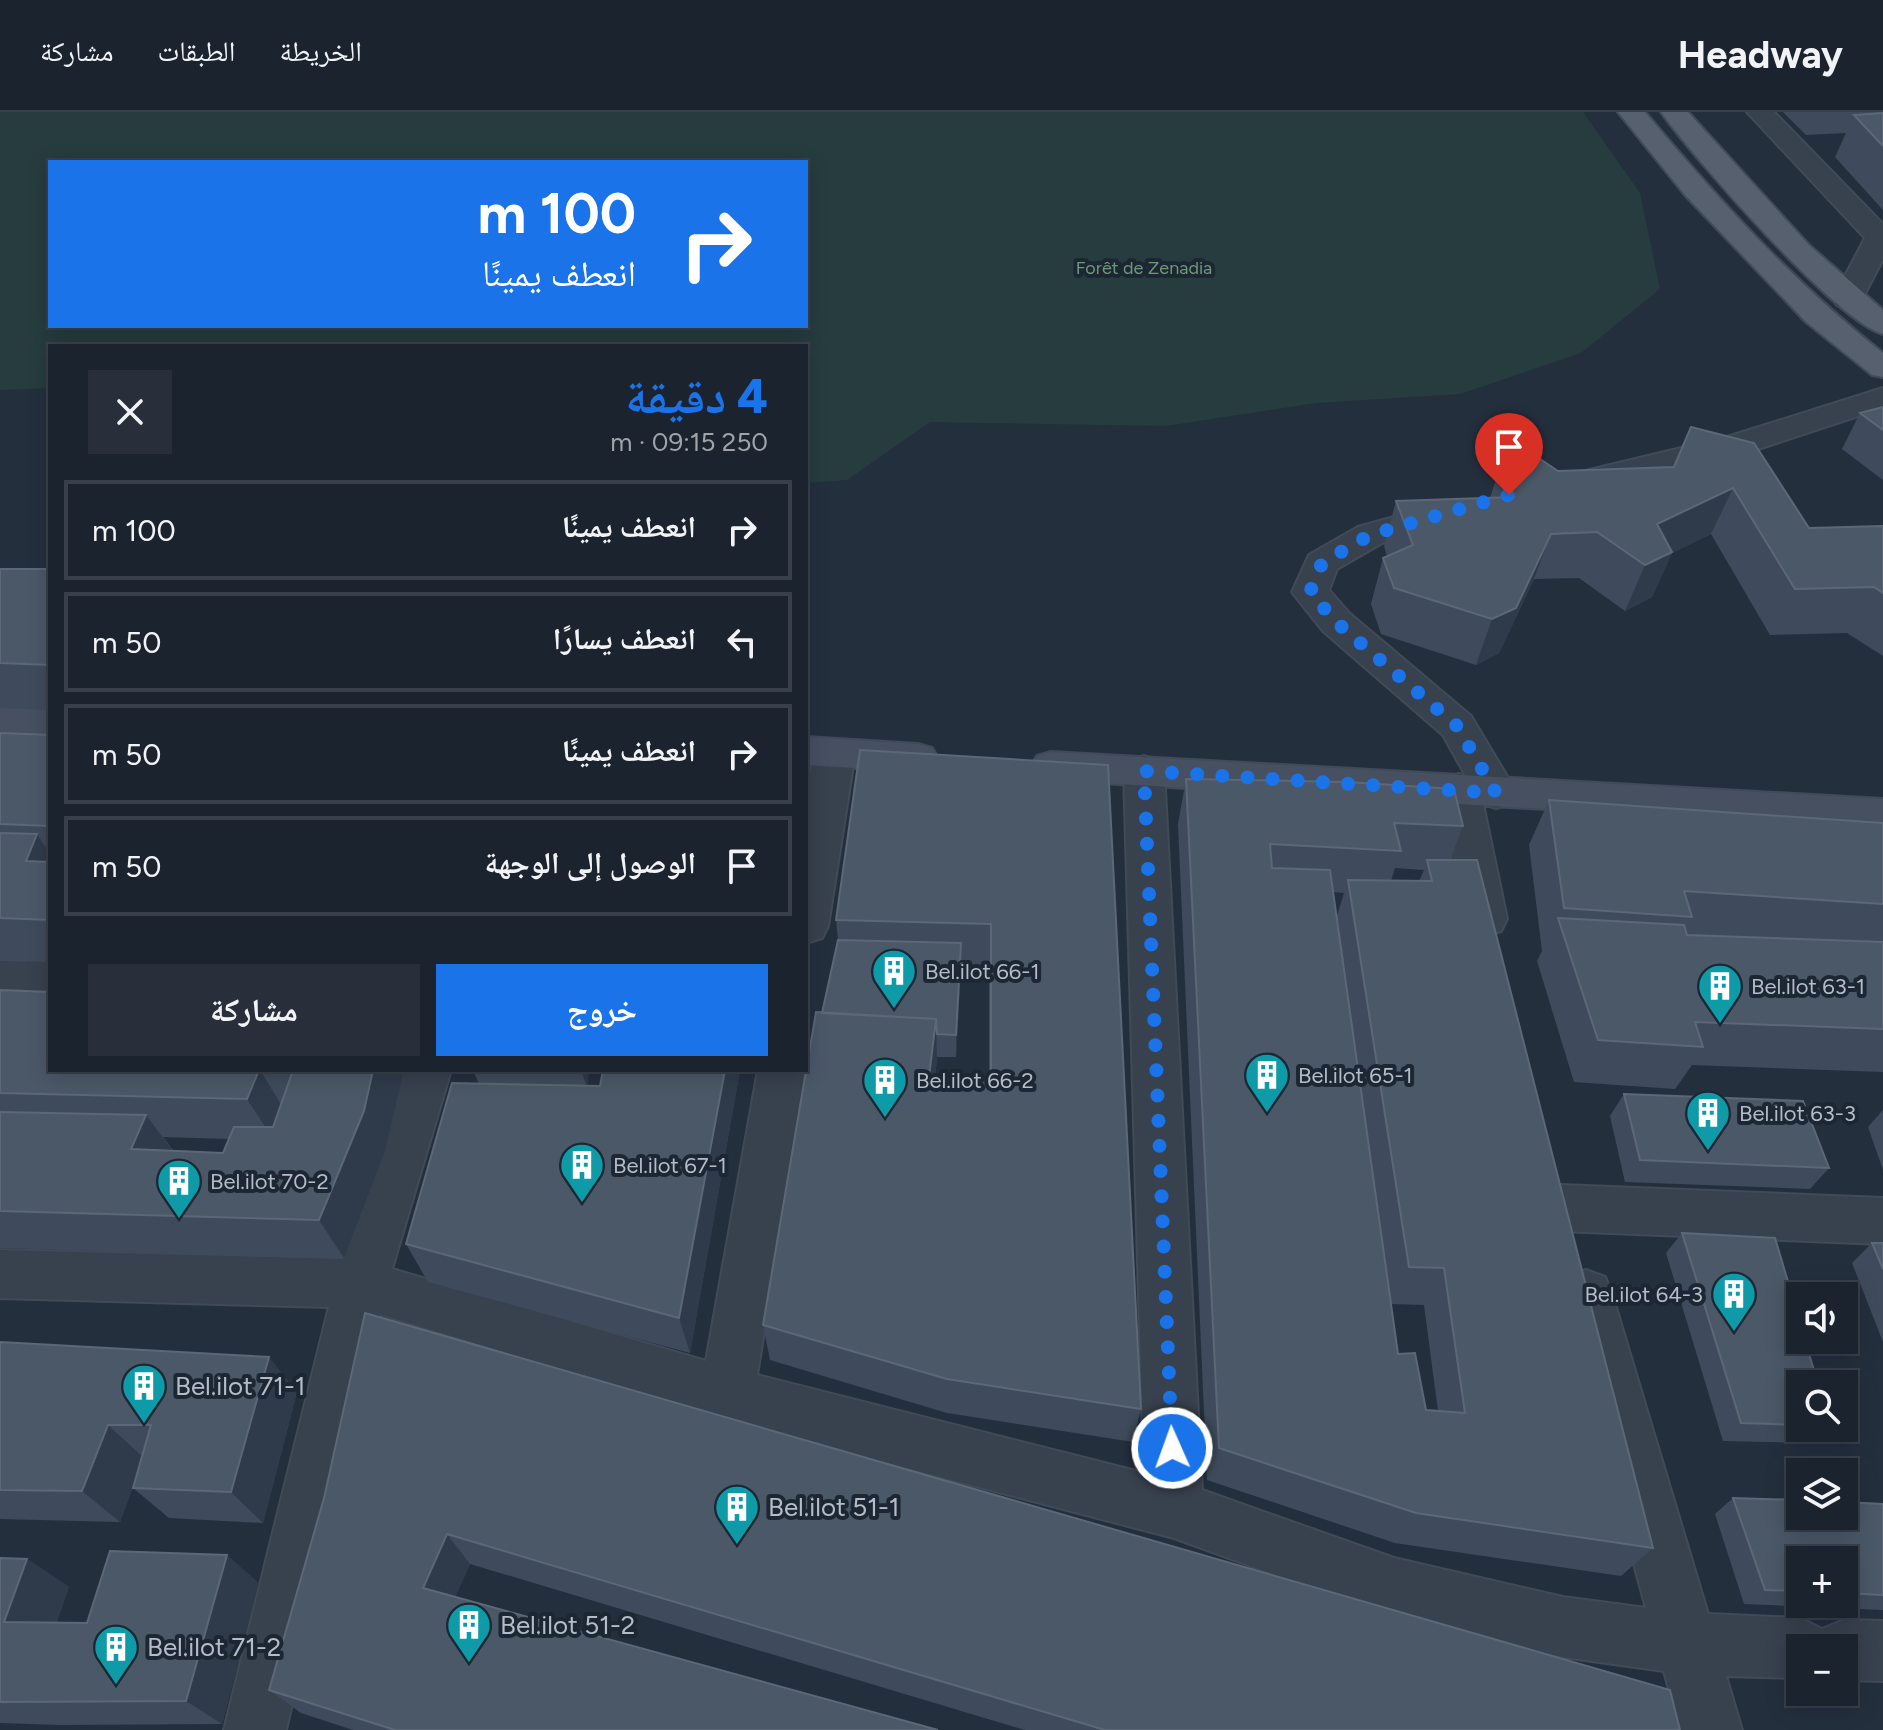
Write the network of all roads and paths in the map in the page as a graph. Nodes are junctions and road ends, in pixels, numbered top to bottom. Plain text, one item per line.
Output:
1 (1631, 112) edge
2 (1674, 112) edge
3 (1760, 112) edge
4 (1848, 299) junction
5 (1883, 325) edge
6 (1883, 368) edge
7 (1883, 398) edge
8 (1555, 487) edge
9 (1481, 503) edge
10 (0, 721) edge
11 (48, 722) edge
12 (821, 752) edge
13 (959, 760) edge
14 (1021, 764) edge
15 (1144, 771) junction
16 (1478, 791) junction
17 (1883, 814) edge
18 (808, 903) edge
19 (1498, 967) edge
20 (0, 973) edge
21 (48, 974) edge
22 (426, 1072) edge
23 (782, 1072) edge
24 (1883, 1221) edge
25 (0, 1274) edge
26 (361, 1284) junction
27 (727, 1394) junction
28 (1174, 1509) junction
29 (1687, 1644) junction
30 (1786, 1648) edge
31 (1858, 1650) edge
32 (1883, 1651) edge
33 (255, 1730) edge
34 (1711, 1730) edge

1 - 6 main road
2 - 4 main road
3 - 4 street
4 - 5 main road
7 - 8 street
9 - 16 street
10 - 11 street
12 - 13 street
12 - 18 street
14 - 15 street
15 - 16 street
15 - 28 street
16 - 17 street
16 - 19 street
20 - 21 street
22 - 26 street
23 - 27 street
24 - 29 street
25 - 26 street
26 - 27 street
26 - 33 street
27 - 28 street
28 - 29 street
29 - 30 street
29 - 34 street
31 - 32 street

